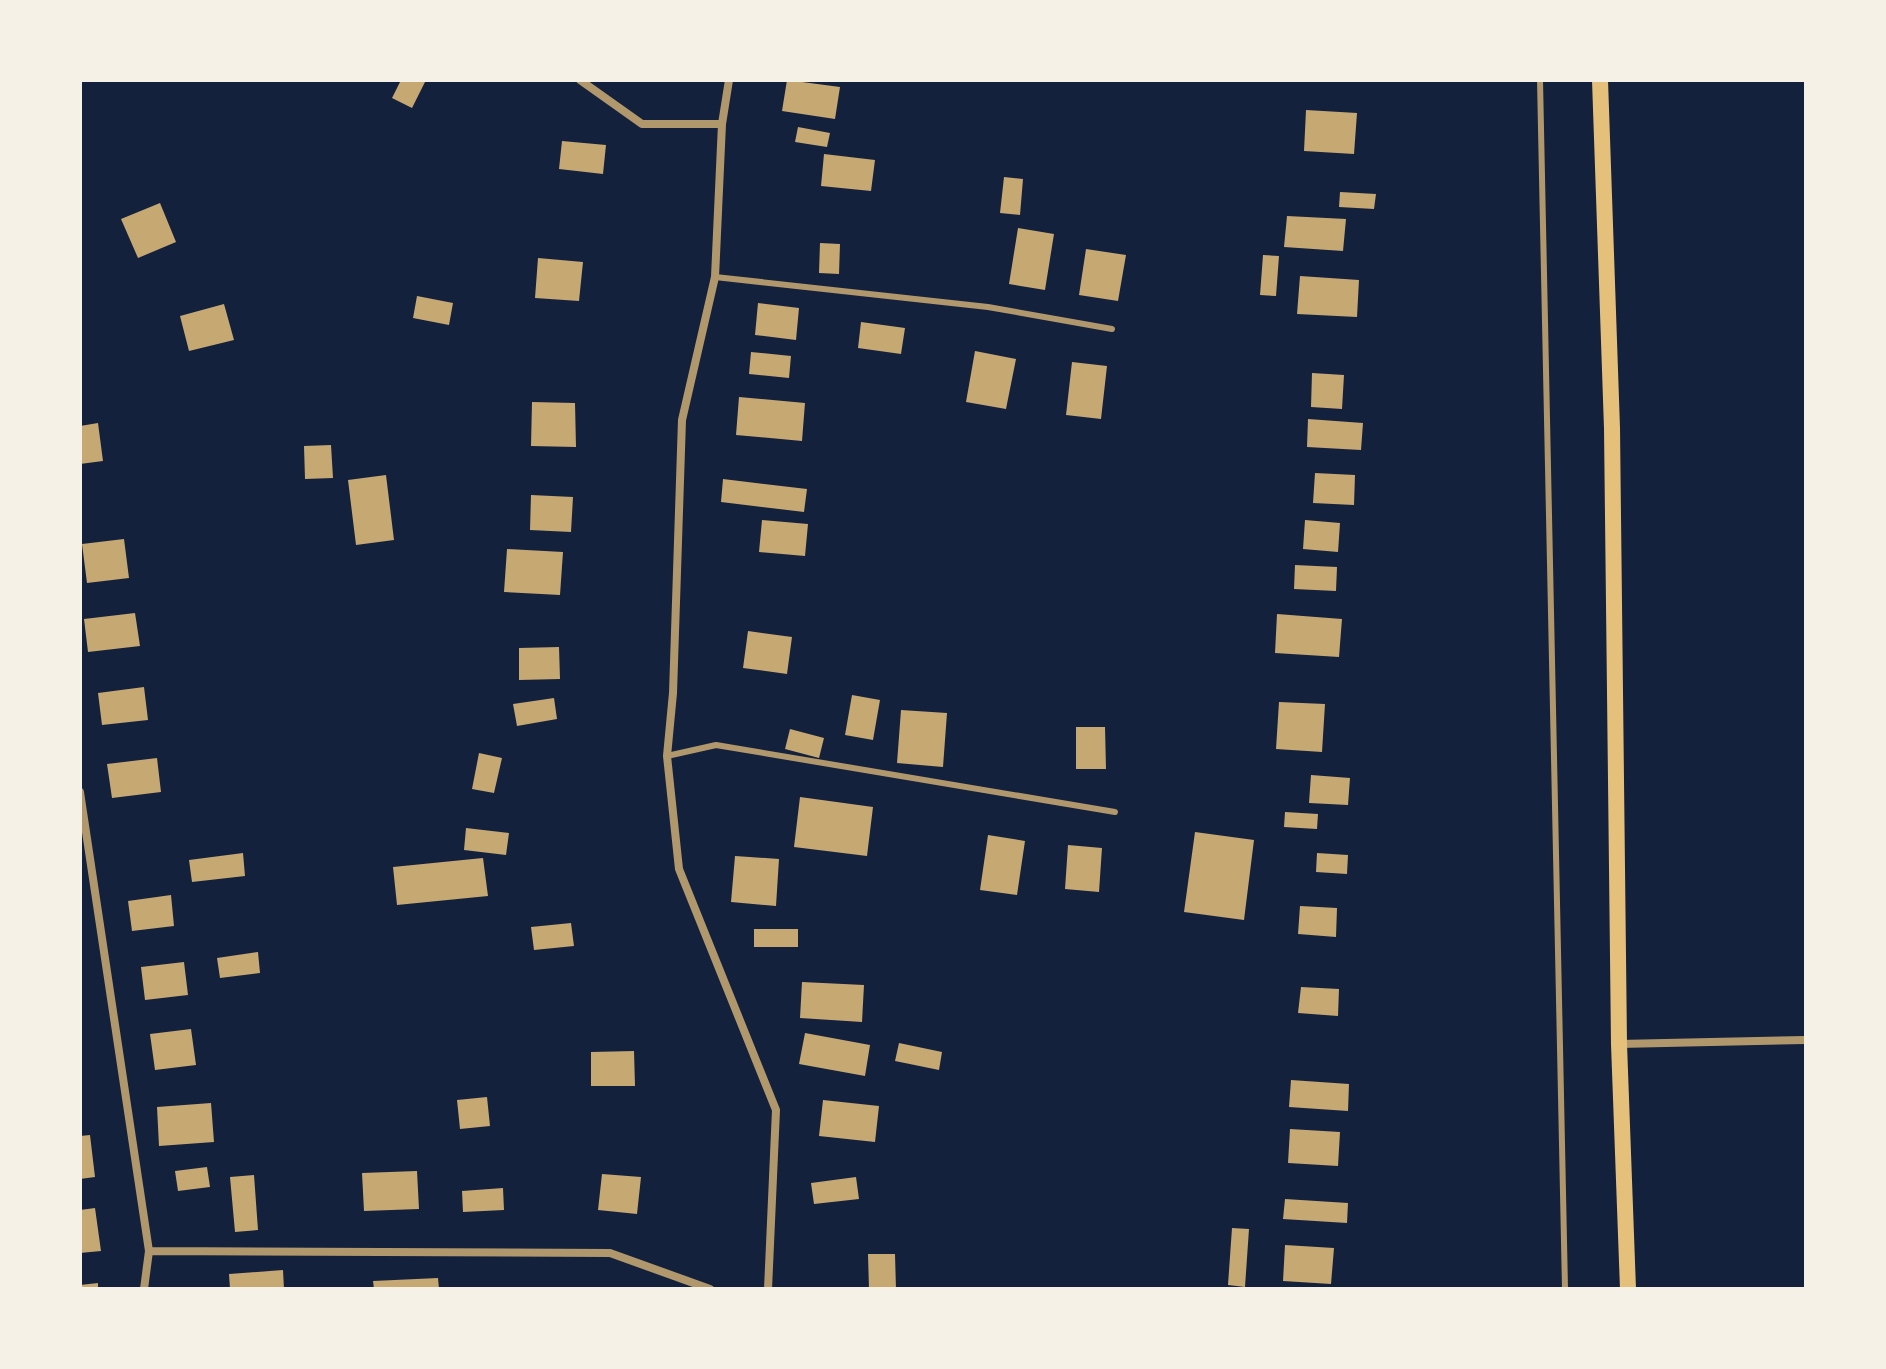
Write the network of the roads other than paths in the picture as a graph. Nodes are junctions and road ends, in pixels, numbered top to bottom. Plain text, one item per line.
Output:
1 (580, 80) edge
2 (729, 80) edge
3 (1540, 80) edge
4 (1600, 80) edge
5 (722, 124) junction
6 (715, 277) junction
7 (1112, 329) dead end
8 (667, 756) junction
9 (80, 792) edge
10 (1115, 812) dead end
11 (1806, 1040) edge
12 (1619, 1044) junction
13 (149, 1251) junction
14 (144, 1289) edge
15 (710, 1289) edge
16 (768, 1289) edge
17 (1565, 1289) edge
18 (1628, 1289) edge

1 - 5 street
2 - 5 street
3 - 17 lane
4 - 12 main road
5 - 6 street
6 - 7 lane
6 - 8 street
8 - 10 lane
8 - 16 street
9 - 13 street
11 - 12 street
12 - 18 main road
13 - 14 street
13 - 15 street

